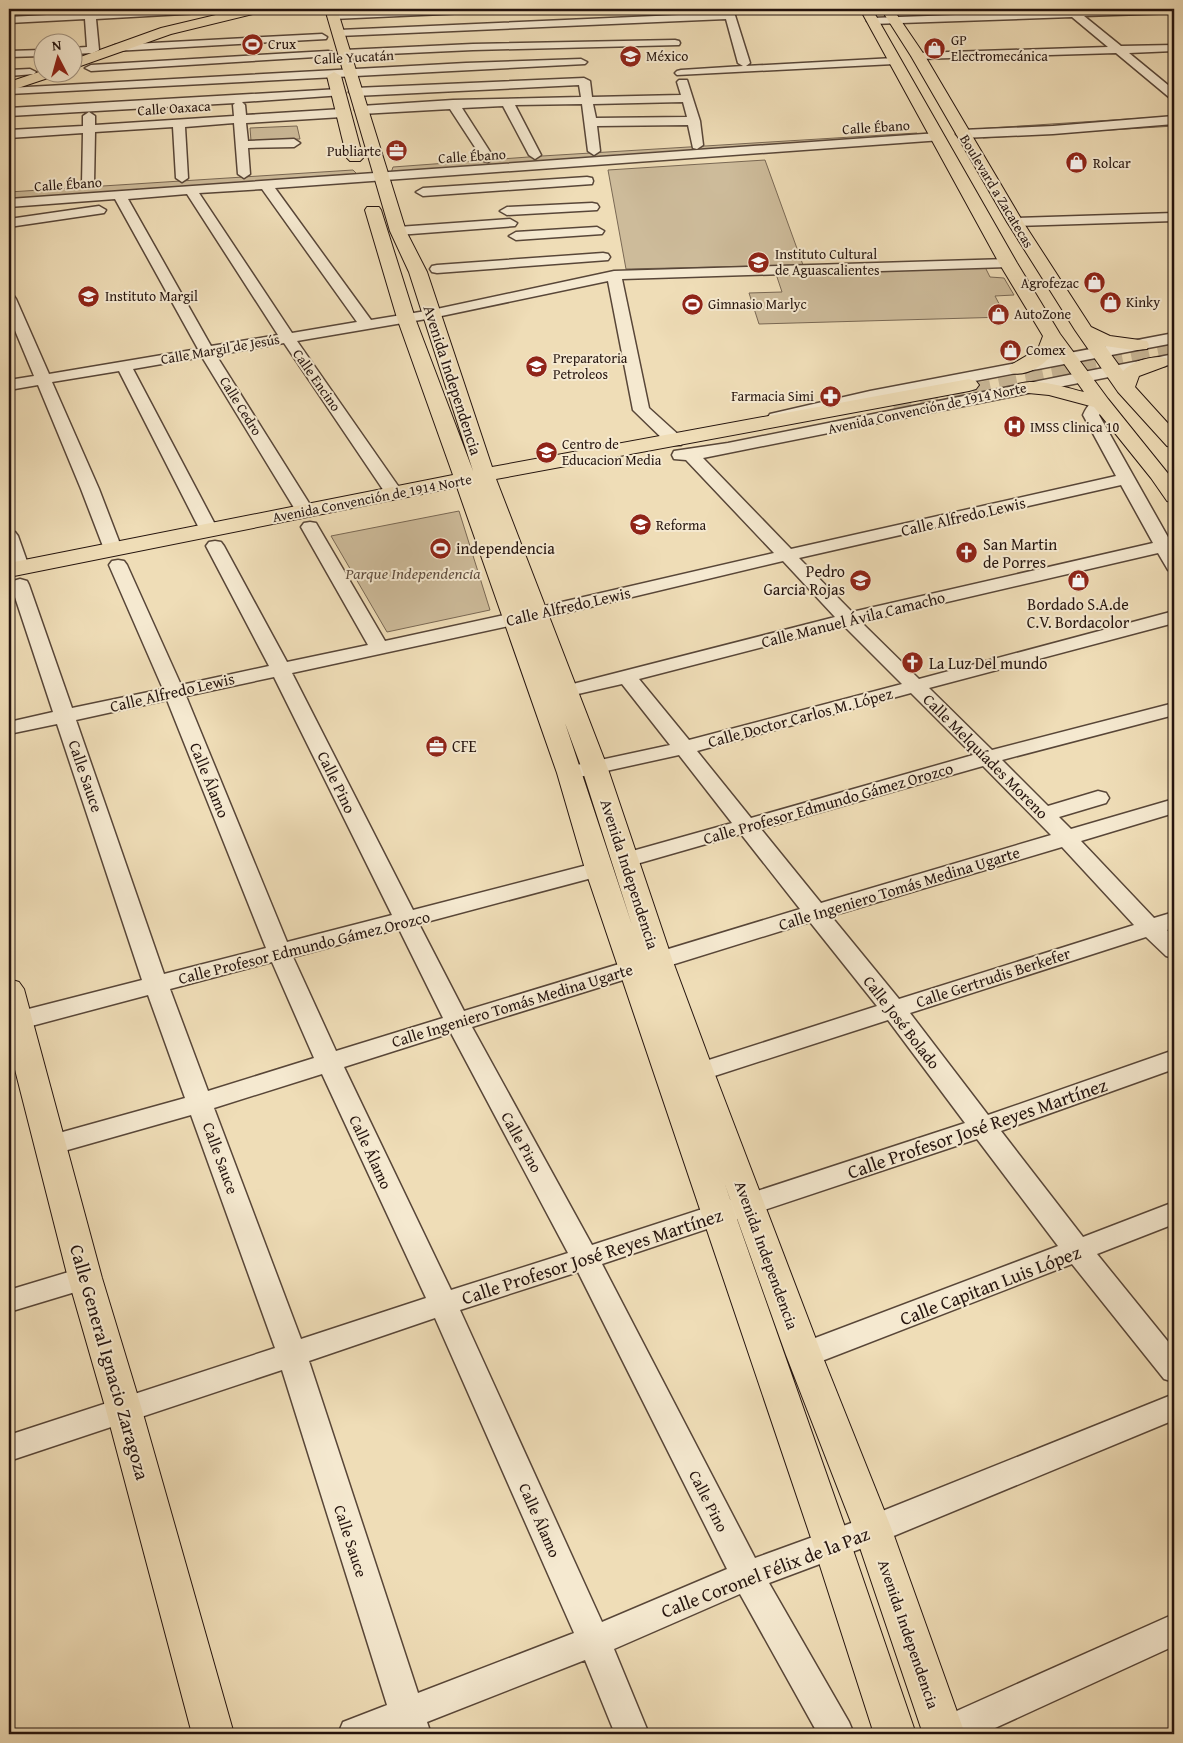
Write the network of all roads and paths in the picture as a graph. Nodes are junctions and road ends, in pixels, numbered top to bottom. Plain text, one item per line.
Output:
1 (256, 9) edge
2 (488, 9) edge
3 (573, 9) edge
4 (1174, 10) edge
5 (1071, 11) edge
6 (90, 12) edge
7 (332, 12) edge
8 (729, 12) edge
9 (41, 13) edge
10 (891, 14) edge
11 (869, 15) edge
12 (317, 18) dead end
13 (9, 20) edge
14 (227, 22) edge
15 (575, 22) junction
16 (670, 26) edge
17 (339, 33) junction
18 (322, 37) junction
19 (578, 44) junction
20 (115, 48) junction
21 (1174, 48) edge
22 (93, 50) junction
23 (1120, 50) junction
24 (32, 53) edge
25 (344, 53) junction
26 (9, 54) edge
27 (328, 54) junction
28 (82, 55) edge
29 (918, 56) junction
30 (82, 57) edge
31 (892, 58) junction
32 (234, 60) junction
33 (581, 62) junction
34 (744, 63) junction
35 (82, 64) edge
36 (91, 68) junction
37 (32, 70) edge
38 (680, 70) junction
39 (32, 71) edge
40 (9, 73) edge
41 (350, 73) junction
42 (333, 74) junction
43 (32, 79) edge
44 (237, 79) junction
45 (9, 80) edge
46 (584, 81) junction
47 (9, 87) edge
48 (91, 87) junction
49 (9, 91) edge
50 (355, 92) junction
51 (338, 93) junction
52 (1174, 96) edge
53 (239, 98) junction
54 (686, 98) junction
55 (587, 100) junction
56 (507, 102) junction
57 (453, 104) junction
58 (89, 107) junction
59 (361, 110) junction
60 (9, 112) edge
61 (342, 113) junction
62 (240, 119) junction
63 (694, 120) junction
64 (1174, 120) edge
65 (590, 122) junction
66 (179, 123) junction
67 (89, 129) junction
68 (9, 134) edge
69 (935, 134) junction
70 (962, 134) junction
71 (294, 143) dead end
72 (242, 145) junction
73 (698, 145) junction
74 (594, 151) junction
75 (534, 155) junction
76 (488, 158) junction
77 (379, 171) junction
78 (360, 173) junction
79 (244, 174) junction
80 (182, 178) junction
81 (587, 181) dead end
82 (88, 184) junction
83 (71, 185) dead end
84 (266, 185) junction
85 (500, 187) junction
86 (453, 190) junction
87 (191, 191) junction
88 (423, 192) dead end
89 (122, 201) junction
90 (9, 203) edge
91 (457, 205) dead end
92 (592, 207) dead end
93 (1174, 218) edge
94 (1015, 222) junction
95 (9, 223) edge
96 (511, 223) junction
97 (398, 231) junction
98 (597, 231) dead end
99 (603, 257) dead end
100 (525, 262) junction
101 (1008, 263) junction
102 (437, 269) dead end
103 (614, 275) junction
104 (9, 299) edge
105 (432, 314) junction
106 (406, 318) junction
107 (366, 324) junction
108 (1083, 328) junction
109 (1052, 336) junction
110 (287, 337) junction
111 (1174, 338) edge
112 (1140, 345) junction
113 (207, 352) junction
114 (1101, 352) junction
115 (1070, 358) junction
116 (1166, 360) edge
117 (124, 366) junction
118 (1018, 369) junction
119 (1113, 370) junction
120 (1084, 377) junction
121 (43, 379) junction
122 (9, 385) edge
123 (969, 385) dead end
124 (1025, 388) junction
125 (1125, 388) junction
126 (1100, 403) junction
127 (894, 409) tunnel mouth
128 (736, 428) junction
129 (1174, 442) edge
130 (682, 450) junction
131 (1127, 479) junction
132 (478, 486) junction
133 (394, 493) junction
134 (1174, 497) edge
135 (308, 519) junction
136 (9, 536) edge
137 (212, 538) junction
138 (1164, 546) junction
139 (787, 555) junction
140 (115, 557) junction
141 (1174, 566) edge
142 (14, 577) edge
143 (526, 616) junction
144 (1174, 618) edge
145 (848, 619) junction
146 (379, 646) junction
147 (280, 668) junction
148 (627, 677) junction
149 (917, 686) junction
150 (174, 692) junction
151 (555, 694) junction
152 (1174, 709) edge
153 (66, 716) junction
154 (9, 728) edge
155 (683, 748) junction
156 (988, 758) junction
157 (583, 771) junction
158 (1098, 798) dead end
159 (1174, 806) edge
160 (1044, 814) junction
161 (745, 826) junction
162 (1066, 838) junction
163 (613, 864) junction
164 (816, 913) junction
165 (1174, 920) edge
166 (405, 921) junction
167 (1150, 928) junction
168 (1174, 950) edge
169 (280, 953) junction
170 (646, 963) junction
171 (156, 985) junction
172 (893, 1009) junction
173 (12, 1011) edge
174 (457, 1022) junction
175 (1174, 1059) edge
176 (329, 1063) junction
177 (699, 1072) junction
178 (200, 1103) junction
179 (982, 1127) junction
180 (50, 1145) junction
181 (749, 1205) junction
182 (1174, 1213) edge
183 (718, 1216) junction
184 (1078, 1251) junction
185 (586, 1260) junction
186 (85, 1278) junction
187 (9, 1301) edge
188 (443, 1304) junction
189 (292, 1355) junction
190 (804, 1355) junction
191 (1174, 1370) edge
192 (1174, 1407) edge
193 (124, 1410) junction
194 (9, 1448) edge
195 (873, 1530) junction
196 (832, 1544) junction
197 (747, 1576) junction
198 (1174, 1630) edge
199 (594, 1641) junction
200 (410, 1724) edge
201 (212, 1734) edge
202 (355, 1734) edge
203 (632, 1734) edge
204 (837, 1734) edge
205 (895, 1734) edge
206 (944, 1734) edge

1 - 14 main road
2 - 7 street
3 - 15 street
4 - 5 street
5 - 10 street
5 - 23 street
6 - 9 street
6 - 14 street
6 - 22 street
7 - 17 main road, Avenida Independencia
8 - 16 street
8 - 34 street
9 - 13 street
10 - 11 street
10 - 29 main road, Boulevard a Zacatecas
11 - 31 main road, Boulevard a Zacatecas
12 - 18 main road, Avenida Independencia
14 - 18 street
14 - 20 street
14 - 20 main road
14 - 22 main road
14 - 32 street
15 - 16 street
15 - 17 street
15 - 19 street
16 - 19 street
16 - 38 street
17 - 25 main road, Avenida Independencia
18 - 27 main road, Avenida Independencia
19 - 25 street
19 - 33 street
20 - 30 main road
21 - 23 street
22 - 28 main road
23 - 29 street
23 - 52 street
24 - 26 street
25 - 41 main road, Avenida Independencia
27 - 32 street
27 - 42 main road, Avenida Independencia
29 - 70 main road, Boulevard a Zacatecas
31 - 34 street
31 - 38 street
31 - 69 main road, Boulevard a Zacatecas
32 - 36 street
32 - 44 street
33 - 41 street, Calle Yucatán
33 - 46 street
34 - 38 street
35 - 36 street
36 - 48 street
37 - 40 street
38 - 54 street
39 - 45 main road
41 - 42 street, Calle Yucatán
41 - 50 main road, Avenida Independencia
42 - 44 street, Calle Yucatán
42 - 51 main road, Avenida Independencia
43 - 47 main road
44 - 48 street, Calle Yucatán
44 - 53 street
46 - 50 street
46 - 55 street
48 - 49 street, Calle Yucatán
48 - 58 street
50 - 59 main road, Avenida Independencia
51 - 53 street
51 - 61 main road, Avenida Independencia
53 - 58 street
53 - 62 street
54 - 55 street
54 - 63 street
55 - 56 street
55 - 65 street
56 - 57 street
56 - 75 street
57 - 59 street
57 - 76 street
58 - 60 street
58 - 67 street
59 - 77 main road, Avenida Independencia
61 - 62 street, Calle Oaxaca
61 - 78 main road, Avenida Independencia
62 - 66 street, Calle Oaxaca
62 - 72 street
63 - 65 street
63 - 73 street
64 - 70 street
65 - 74 street
66 - 67 street, Calle Oaxaca
66 - 80 street
67 - 68 street, Calle Oaxaca
67 - 82 street
69 - 73 street, Calle Ébano
69 - 77 street, Calle Ébano
69 - 101 main road, Boulevard a Zacatecas
70 - 94 main road, Boulevard a Zacatecas
71 - 72 street
72 - 79 street
73 - 74 street, Calle Ébano
74 - 75 street, Calle Ébano
75 - 76 street, Calle Ébano
76 - 77 street, Calle Ébano
77 - 78 street, Calle Ébano
77 - 97 main road, Avenida Independencia
78 - 79 street, Calle Ébano
78 - 84 street, Calle Ébano
78 - 106 main road, Avenida Independencia
79 - 80 street, Calle Ébano
80 - 82 street, Calle Ébano
81 - 85 street
82 - 83 street, Calle Ébano
84 - 87 street, Calle Ébano
84 - 107 street
85 - 86 street
85 - 96 street
86 - 88 street
86 - 91 street
87 - 89 street, Calle Ébano
87 - 110 street, Calle Encino
89 - 90 street, Calle Ébano
89 - 95 street
89 - 113 street, Calle Cedro
92 - 96 street
93 - 94 street
94 - 108 main road, Boulevard a Zacatecas
96 - 97 street
96 - 98 street
96 - 100 street
97 - 105 main road, Avenida Independencia
99 - 100 street
100 - 102 street
101 - 103 street, Calle Margil de Jesús
101 - 109 main road, Boulevard a Zacatecas
103 - 105 street, Calle Margil de Jesús
103 - 130 street, Calle Melquíades Moreno
104 - 121 street, Calle Álamo
105 - 106 street, Calle Margil de Jesús
105 - 132 main road, Avenida Independencia
106 - 107 street, Calle Margil de Jesús
106 - 132 main road, Avenida Independencia
107 - 110 street, Calle Margil de Jesús
108 - 112 main road
108 - 114 main road, Boulevard a Zacatecas
109 - 115 main road, Boulevard a Zacatecas
109 - 118 main road
110 - 113 street, Calle Margil de Jesús
110 - 133 street, Calle Encino
111 - 112 street, Avenida Convención de 1914 Norte
112 - 114 street, Avenida Convención de 1914 Norte
113 - 117 street, Calle Margil de Jesús
113 - 135 street, Calle Cedro
114 - 115 street, Avenida Convención de 1914 Norte
114 - 119 main road, Boulevard a Zacatecas
115 - 118 street, Avenida Convención de 1914 Norte
115 - 120 main road, Boulevard a Zacatecas
116 - 119 street, Avenida Convención de 1914 Norte
116 - 125 main road
117 - 121 street, Calle Margil de Jesús
117 - 137 street, Calle Pino
118 - 128 street, Avenida Convención de 1914 Norte
119 - 120 street, Avenida Convención de 1914 Norte
119 - 125 main road, Boulevard a Zacatecas
120 - 124 street, Avenida Convención de 1914 Norte
120 - 126 main road, Boulevard a Zacatecas
121 - 122 street, Calle Margil de Jesús
121 - 140 street, Calle Álamo
123 - 128 main road, Avenida Convención de 1914 Norte
124 - 126 main road
124 - 130 street, Avenida Convención de 1914 Norte
125 - 129 main road, Boulevard a Zacatecas
126 - 131 street
126 - 134 main road, Boulevard a Zacatecas
127 - 130 main road, Avenida Convención de 1914 Norte
128 - 130 main road, Avenida Convención de 1914 Norte
130 - 132 main road, Avenida Convención de 1914 Norte
130 - 139 street, Calle Melquíades Moreno
131 - 138 street
131 - 139 street, Calle Alfredo Lewis
132 - 133 main road, Avenida Convención de 1914 Norte
132 - 135 main road, Avenida Convención de 1914 Norte
132 - 143 main road, Avenida Independencia
133 - 135 main road, Avenida Convención de 1914 Norte
135 - 137 main road, Avenida Convención de 1914 Norte
135 - 146 street, Calle Cedro
136 - 142 street, Calle Sauce
137 - 140 main road, Avenida Convención de 1914 Norte
137 - 147 street, Calle Pino
138 - 141 street
138 - 145 street, Calle Manuel Ávila Camacho
139 - 143 street, Calle Alfredo Lewis
139 - 145 street, Calle Melquíades Moreno
140 - 142 main road, Avenida Convención de 1914 Norte
140 - 150 street, Calle Álamo
142 - 153 street, Calle Sauce
143 - 146 street, Calle Alfredo Lewis
143 - 151 main road, Avenida Independencia
144 - 149 street, Calle Doctor Carlos M. López
145 - 148 street, Calle Manuel Ávila Camacho
145 - 149 street, Calle Melquíades Moreno
146 - 147 street, Calle Alfredo Lewis
147 - 150 street, Calle Alfredo Lewis
147 - 166 street, Calle Pino
148 - 151 street, Calle Manuel Ávila Camacho
148 - 155 street, Calle José Bolado
149 - 155 street, Calle Doctor Carlos M. López
149 - 156 street, Calle Melquíades Moreno
150 - 153 street, Calle Alfredo Lewis
150 - 169 street, Calle Álamo
151 - 157 main road, Avenida Independencia
152 - 156 street, Calle Profesor Edmundo Gámez Orozco
153 - 154 street, Calle Alfredo Lewis
153 - 171 street, Calle Sauce
155 - 157 street, Calle Doctor Carlos M. López
155 - 161 street, Calle José Bolado
156 - 160 street, Calle Melquíades Moreno
156 - 161 street, Calle Profesor Edmundo Gámez Orozco
157 - 163 main road, Avenida Independencia
158 - 160 street
159 - 162 street, Calle Ingeniero Tomás Medina Ugarte
160 - 162 street, Calle Melquíades Moreno
161 - 163 street, Calle Profesor Edmundo Gámez Orozco
161 - 164 street, Calle José Bolado
162 - 164 street, Calle Ingeniero Tomás Medina Ugarte
162 - 167 street, Calle Melquíades Moreno
163 - 166 street, Calle Profesor Edmundo Gámez Orozco
163 - 170 main road, Avenida Independencia
164 - 170 street, Calle Ingeniero Tomás Medina Ugarte
164 - 172 street, Calle José Bolado
165 - 167 street, Calle Gertrudis Berkefer
166 - 169 street, Calle Profesor Edmundo Gámez Orozco
166 - 174 street, Calle Pino
167 - 168 street, Calle Melquíades Moreno
167 - 172 street, Calle Gertrudis Berkefer
169 - 171 street, Calle Profesor Edmundo Gámez Orozco
169 - 176 street, Calle Álamo
170 - 174 street, Calle Ingeniero Tomás Medina Ugarte
170 - 177 main road, Avenida Independencia
170 - 183 main road, Avenida Independencia
171 - 173 street, Calle Profesor Edmundo Gámez Orozco
171 - 178 street, Calle Sauce
172 - 177 street, Calle Gertrudis Berkefer
172 - 179 street, Calle José Bolado
173 - 180 main road, Calle General Ignacio Zaragoza
174 - 176 street, Calle Ingeniero Tomás Medina Ugarte
174 - 185 street, Calle Pino
175 - 179 street, Calle Profesor José Reyes Martínez
176 - 178 street, Calle Ingeniero Tomás Medina Ugarte
176 - 188 street, Calle Álamo
177 - 181 main road, Avenida Independencia
178 - 180 street, Calle Ingeniero Tomás Medina Ugarte
178 - 189 street, Calle Sauce
179 - 181 street, Calle Profesor José Reyes Martínez
179 - 184 street, Calle José Bolado
180 - 186 main road, Calle General Ignacio Zaragoza
181 - 183 street, Calle Profesor José Reyes Martínez
181 - 190 main road, Avenida Independencia
182 - 184 street, Calle Capitan Luis López
183 - 185 street, Calle Profesor José Reyes Martínez
183 - 196 main road, Avenida Independencia
184 - 190 street, Calle Capitan Luis López
184 - 191 street, Calle José Bolado
185 - 188 street, Calle Profesor José Reyes Martínez
185 - 197 street, Calle Pino
186 - 187 street
186 - 193 main road, Calle General Ignacio Zaragoza
188 - 189 street, Calle Profesor José Reyes Martínez
188 - 199 street, Calle Álamo
189 - 193 street, Calle Profesor José Reyes Martínez
189 - 200 street, Calle Sauce
190 - 195 main road, Avenida Independencia
192 - 195 street, Calle Coronel Félix de la Paz
193 - 194 street, Calle Profesor José Reyes Martínez
193 - 201 main road, Calle General Ignacio Zaragoza
195 - 196 street, Calle Coronel Félix de la Paz
195 - 206 main road, Avenida Independencia
196 - 197 street, Calle Coronel Félix de la Paz
196 - 205 main road, Avenida Independencia
197 - 199 street, Calle Coronel Félix de la Paz
197 - 204 street, Calle Pino
198 - 206 street
199 - 200 street, Calle Coronel Félix de la Paz
199 - 203 street, Calle Álamo
200 - 202 street, Calle Coronel Félix de la Paz

